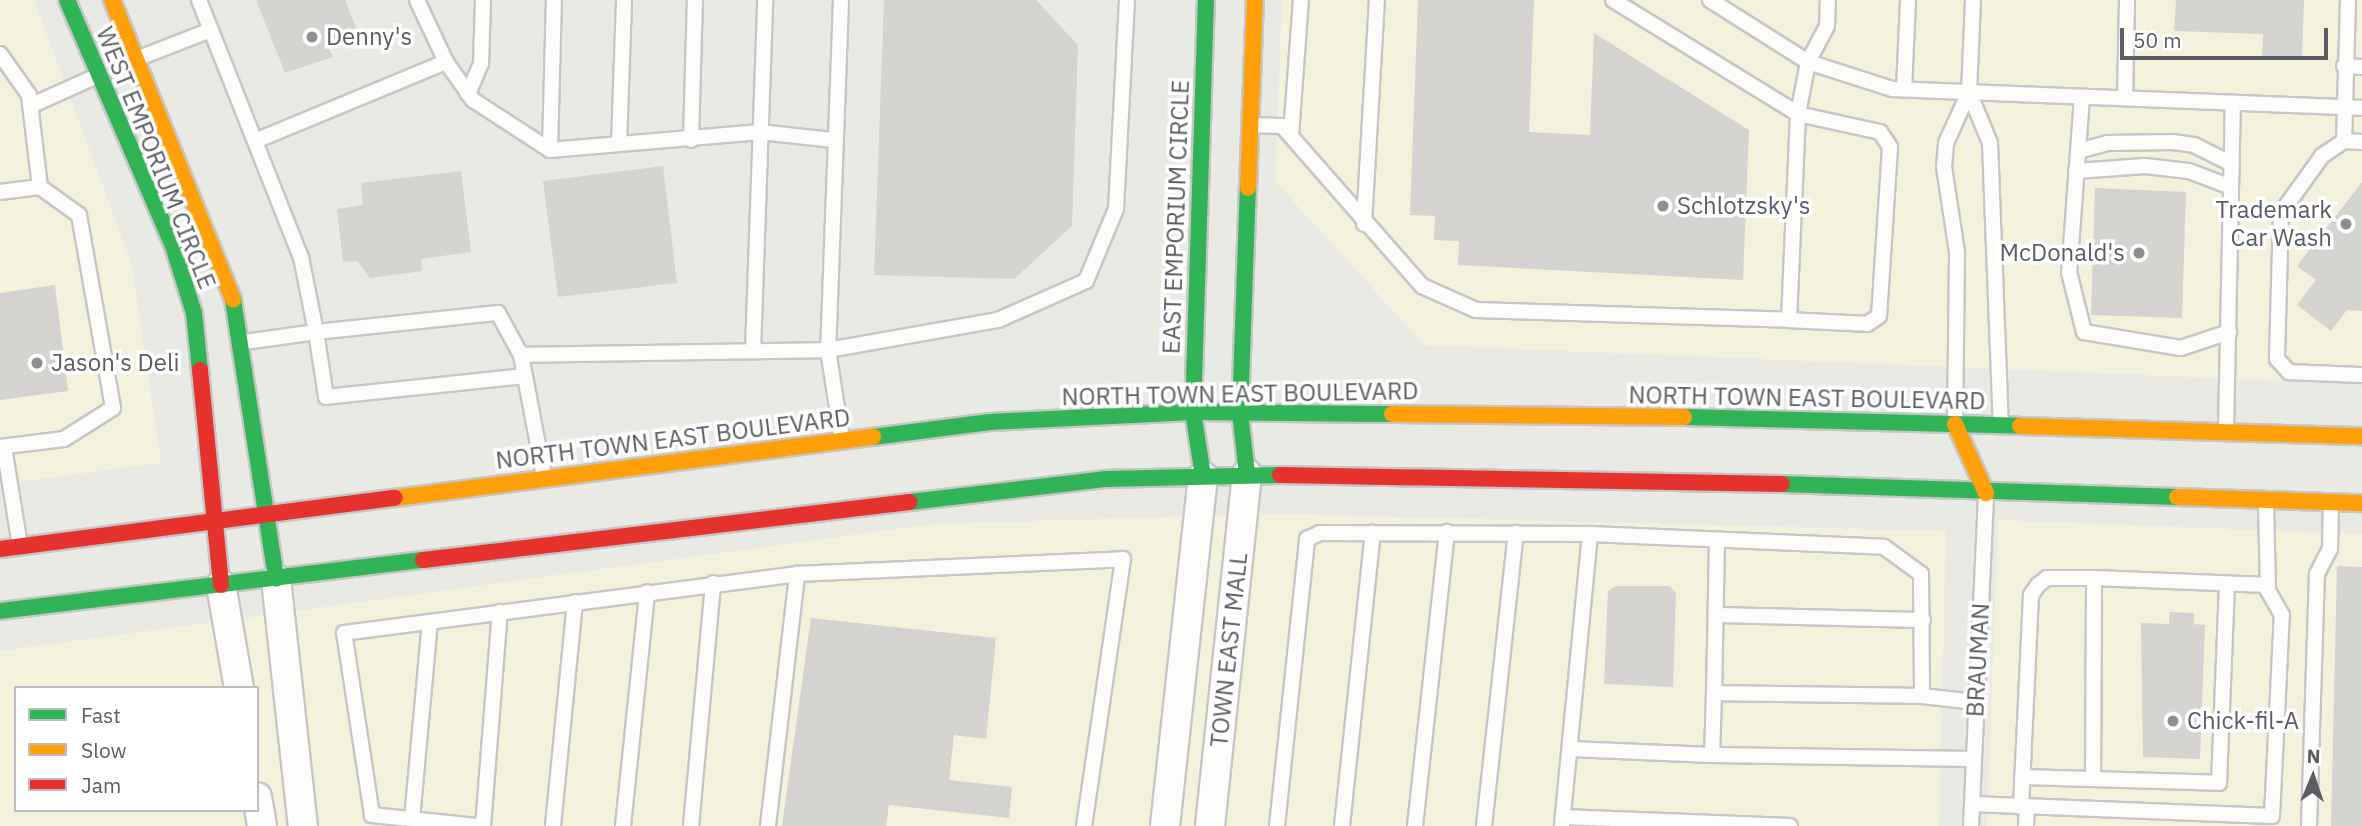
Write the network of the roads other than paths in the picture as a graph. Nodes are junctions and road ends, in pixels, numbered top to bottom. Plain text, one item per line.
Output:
1 (67, 0) edge
2 (112, 0) edge
3 (199, 0) edge
4 (417, 0) edge
5 (483, 0) edge
6 (554, 0) edge
7 (624, 0) edge
8 (695, 0) edge
9 (765, 0) edge
10 (841, 0) edge
11 (1127, 0) edge
12 (1206, 0) edge
13 (1255, 0) edge
14 (1301, 0) edge
15 (1377, 0) edge
16 (1613, 0) edge
17 (1710, 0) edge
18 (1828, 0) edge
19 (1908, 0) edge
20 (1973, 0) edge
21 (2127, 0) edge
22 (2348, 0) edge
23 (1735, 7) edge
24 (211, 30) junction
25 (0, 54) edge
26 (137, 58) junction
27 (446, 62) junction
28 (1808, 62) junction
29 (2344, 66) junction
30 (2362, 67) edge
31 (99, 75) junction
32 (1904, 89) junction
33 (1969, 92) junction
34 (468, 93) junction
35 (2082, 97) junction
36 (2125, 98) junction
37 (2233, 103) junction
38 (30, 106) junction
39 (2342, 107) junction
40 (2362, 108) edge
41 (1798, 114) junction
42 (1250, 125) junction
43 (760, 132) junction
44 (1291, 135) junction
45 (691, 140) junction
46 (832, 140) junction
47 (255, 141) junction
48 (2344, 141) junction
49 (2362, 142) edge
50 (619, 144) junction
51 (550, 150) junction
52 (2078, 151) junction
53 (2232, 164) junction
54 (2076, 171) junction
55 (40, 187) junction
56 (2231, 187) junction
57 (0, 192) edge
58 (1364, 223) junction
59 (1789, 320) junction
60 (316, 332) junction
61 (2229, 332) junction
62 (244, 342) junction
63 (828, 349) junction
64 (753, 351) junction
65 (521, 355) junction
66 (2362, 375) edge
67 (525, 376) junction
68 (1193, 412) junction
69 (1240, 413) junction
70 (1955, 424) junction
71 (2001, 425) junction
72 (2225, 431) junction
73 (2362, 436) edge
74 (843, 440) junction
75 (2, 447) edge
76 (1247, 474) junction
77 (1203, 476) junction
78 (544, 477) junction
79 (1986, 493) junction
80 (2266, 499) junction
81 (2332, 502) junction
82 (2362, 503) edge
83 (267, 517) junction
84 (215, 523) junction
85 (1373, 533) junction
86 (1447, 533) junction
87 (1516, 533) junction
88 (1590, 534) junction
89 (1717, 540) junction
90 (20, 547) junction
91 (0, 549) edge
92 (797, 574) junction
93 (2094, 578) junction
94 (276, 579) junction
95 (713, 583) junction
96 (2227, 584) junction
97 (221, 585) junction
98 (2268, 585) junction
99 (647, 592) junction
100 (575, 602) junction
101 (0, 611) edge
102 (500, 612) junction
103 (1716, 615) junction
104 (1923, 620) junction
105 (430, 622) junction
106 (239, 686) edge
107 (1714, 693) junction
108 (1922, 696) junction
109 (1976, 702) junction
110 (1570, 749) junction
111 (1712, 755) junction
112 (1974, 760) junction
113 (2022, 777) junction
114 (2093, 779) junction
115 (1972, 804) junction
116 (2024, 807) junction
117 (259, 809) edge
118 (2104, 810) junction
119 (412, 820) junction
120 (1562, 821) edge
121 (262, 826) edge
122 (303, 826) edge
123 (477, 826) edge
124 (483, 826) edge
125 (553, 826) edge
126 (623, 826) edge
127 (691, 826) edge
128 (768, 826) edge
129 (1084, 826) edge
130 (1165, 826) edge
131 (1210, 826) edge
132 (1277, 826) edge
133 (1342, 826) edge
134 (1415, 826) edge
135 (1484, 826) edge
136 (1790, 826) edge
137 (1971, 826) edge
138 (2026, 826) edge
139 (2103, 826) edge
140 (2309, 826) edge

1 - 31 main road, WEST EMPORIUM CIRCLE
2 - 26 main road, WEST EMPORIUM CIRCLE
3 - 24 lane
4 - 27 lane
5 - 34 lane
6 - 51 lane
7 - 50 lane
8 - 45 lane
9 - 43 lane
10 - 46 lane
11 - 63 lane
12 - 68 main road, EAST EMPORIUM CIRCLE
13 - 42 main road
14 - 44 lane
15 - 58 lane
16 - 41 lane
17 - 23 lane
18 - 28 lane
19 - 32 lane
20 - 33 lane
21 - 36 lane
22 - 29 lane
23 - 28 lane
24 - 26 lane
24 - 47 lane
25 - 38 lane
26 - 31 main road
26 - 62 main road, WEST EMPORIUM CIRCLE
27 - 34 lane
27 - 47 lane
28 - 32 lane
28 - 41 lane
29 - 30 lane
29 - 39 lane
31 - 38 lane
31 - 84 main road, WEST EMPORIUM CIRCLE
32 - 33 lane
33 - 35 lane
33 - 70 lane
33 - 71 lane
34 - 51 lane
35 - 36 lane
35 - 52 lane
36 - 37 lane
37 - 39 lane
37 - 53 lane
38 - 55 lane
39 - 40 lane
39 - 48 lane
41 - 59 lane
41 - 59 lane
42 - 44 lane
42 - 69 main road
43 - 45 lane
43 - 46 lane
43 - 64 lane
44 - 58 lane
45 - 50 lane
46 - 63 lane
47 - 60 lane
48 - 49 lane
48 - 66 lane
50 - 51 lane
52 - 53 lane
52 - 54 lane
53 - 56 lane
54 - 56 lane
54 - 61 lane
55 - 57 lane
55 - 75 lane
56 - 61 lane
58 - 59 lane
60 - 62 lane
60 - 65 lane
60 - 67 lane
61 - 72 lane
62 - 83 main road, WEST EMPORIUM CIRCLE
63 - 64 lane
63 - 74 lane
64 - 65 lane
65 - 67 lane
67 - 78 lane
68 - 69 main road, NORTH TOWN EAST BOULEVARD
68 - 74 main road, NORTH TOWN EAST BOULEVARD
68 - 77 main road, EAST EMPORIUM CIRCLE
69 - 70 main road, NORTH TOWN EAST BOULEVARD
69 - 76 main road
70 - 71 main road, NORTH TOWN EAST BOULEVARD
70 - 79 main road
71 - 72 main road, NORTH TOWN EAST BOULEVARD
71 - 79 main road
72 - 73 main road, NORTH TOWN EAST BOULEVARD
74 - 78 main road, NORTH TOWN EAST BOULEVARD
75 - 90 lane
76 - 77 main road
76 - 79 main road
76 - 131 street, TOWN EAST MALL
77 - 94 main road
77 - 130 street, TOWN EAST MALL
78 - 83 main road, NORTH TOWN EAST BOULEVARD
79 - 80 main road
79 - 109 lane, BRAUMAN
80 - 81 main road
80 - 98 lane
81 - 82 main road
81 - 140 lane
83 - 84 main road, NORTH TOWN EAST BOULEVARD
83 - 94 main road, WEST EMPORIUM CIRCLE
84 - 90 main road, NORTH TOWN EAST BOULEVARD
84 - 97 main road, WEST EMPORIUM CIRCLE
85 - 86 lane
85 - 132 lane
85 - 133 lane
86 - 87 lane
86 - 134 lane
87 - 88 lane
87 - 135 lane
88 - 89 lane
88 - 110 lane
89 - 103 lane
89 - 104 lane
90 - 91 main road, NORTH TOWN EAST BOULEVARD
92 - 95 lane
92 - 128 lane
92 - 129 lane
93 - 96 lane
93 - 113 lane
93 - 114 lane
94 - 97 main road
94 - 122 street
95 - 99 lane
95 - 127 lane
96 - 98 lane
96 - 114 lane
97 - 101 main road
97 - 106 street
98 - 118 lane
99 - 100 lane
99 - 126 lane
100 - 102 lane
100 - 125 lane
102 - 105 lane
102 - 124 lane
103 - 104 lane
103 - 107 lane
104 - 108 lane
105 - 119 lane
105 - 119 lane
107 - 108 lane
107 - 111 lane
108 - 109 lane
109 - 112 lane, BRAUMAN
110 - 111 lane
110 - 120 lane
111 - 112 lane
112 - 115 lane, BRAUMAN
113 - 114 lane
113 - 116 lane
115 - 116 lane
115 - 137 lane, BRAUMAN
116 - 118 lane
116 - 138 lane
117 - 121 street
118 - 139 lane
119 - 123 lane
120 - 136 lane

